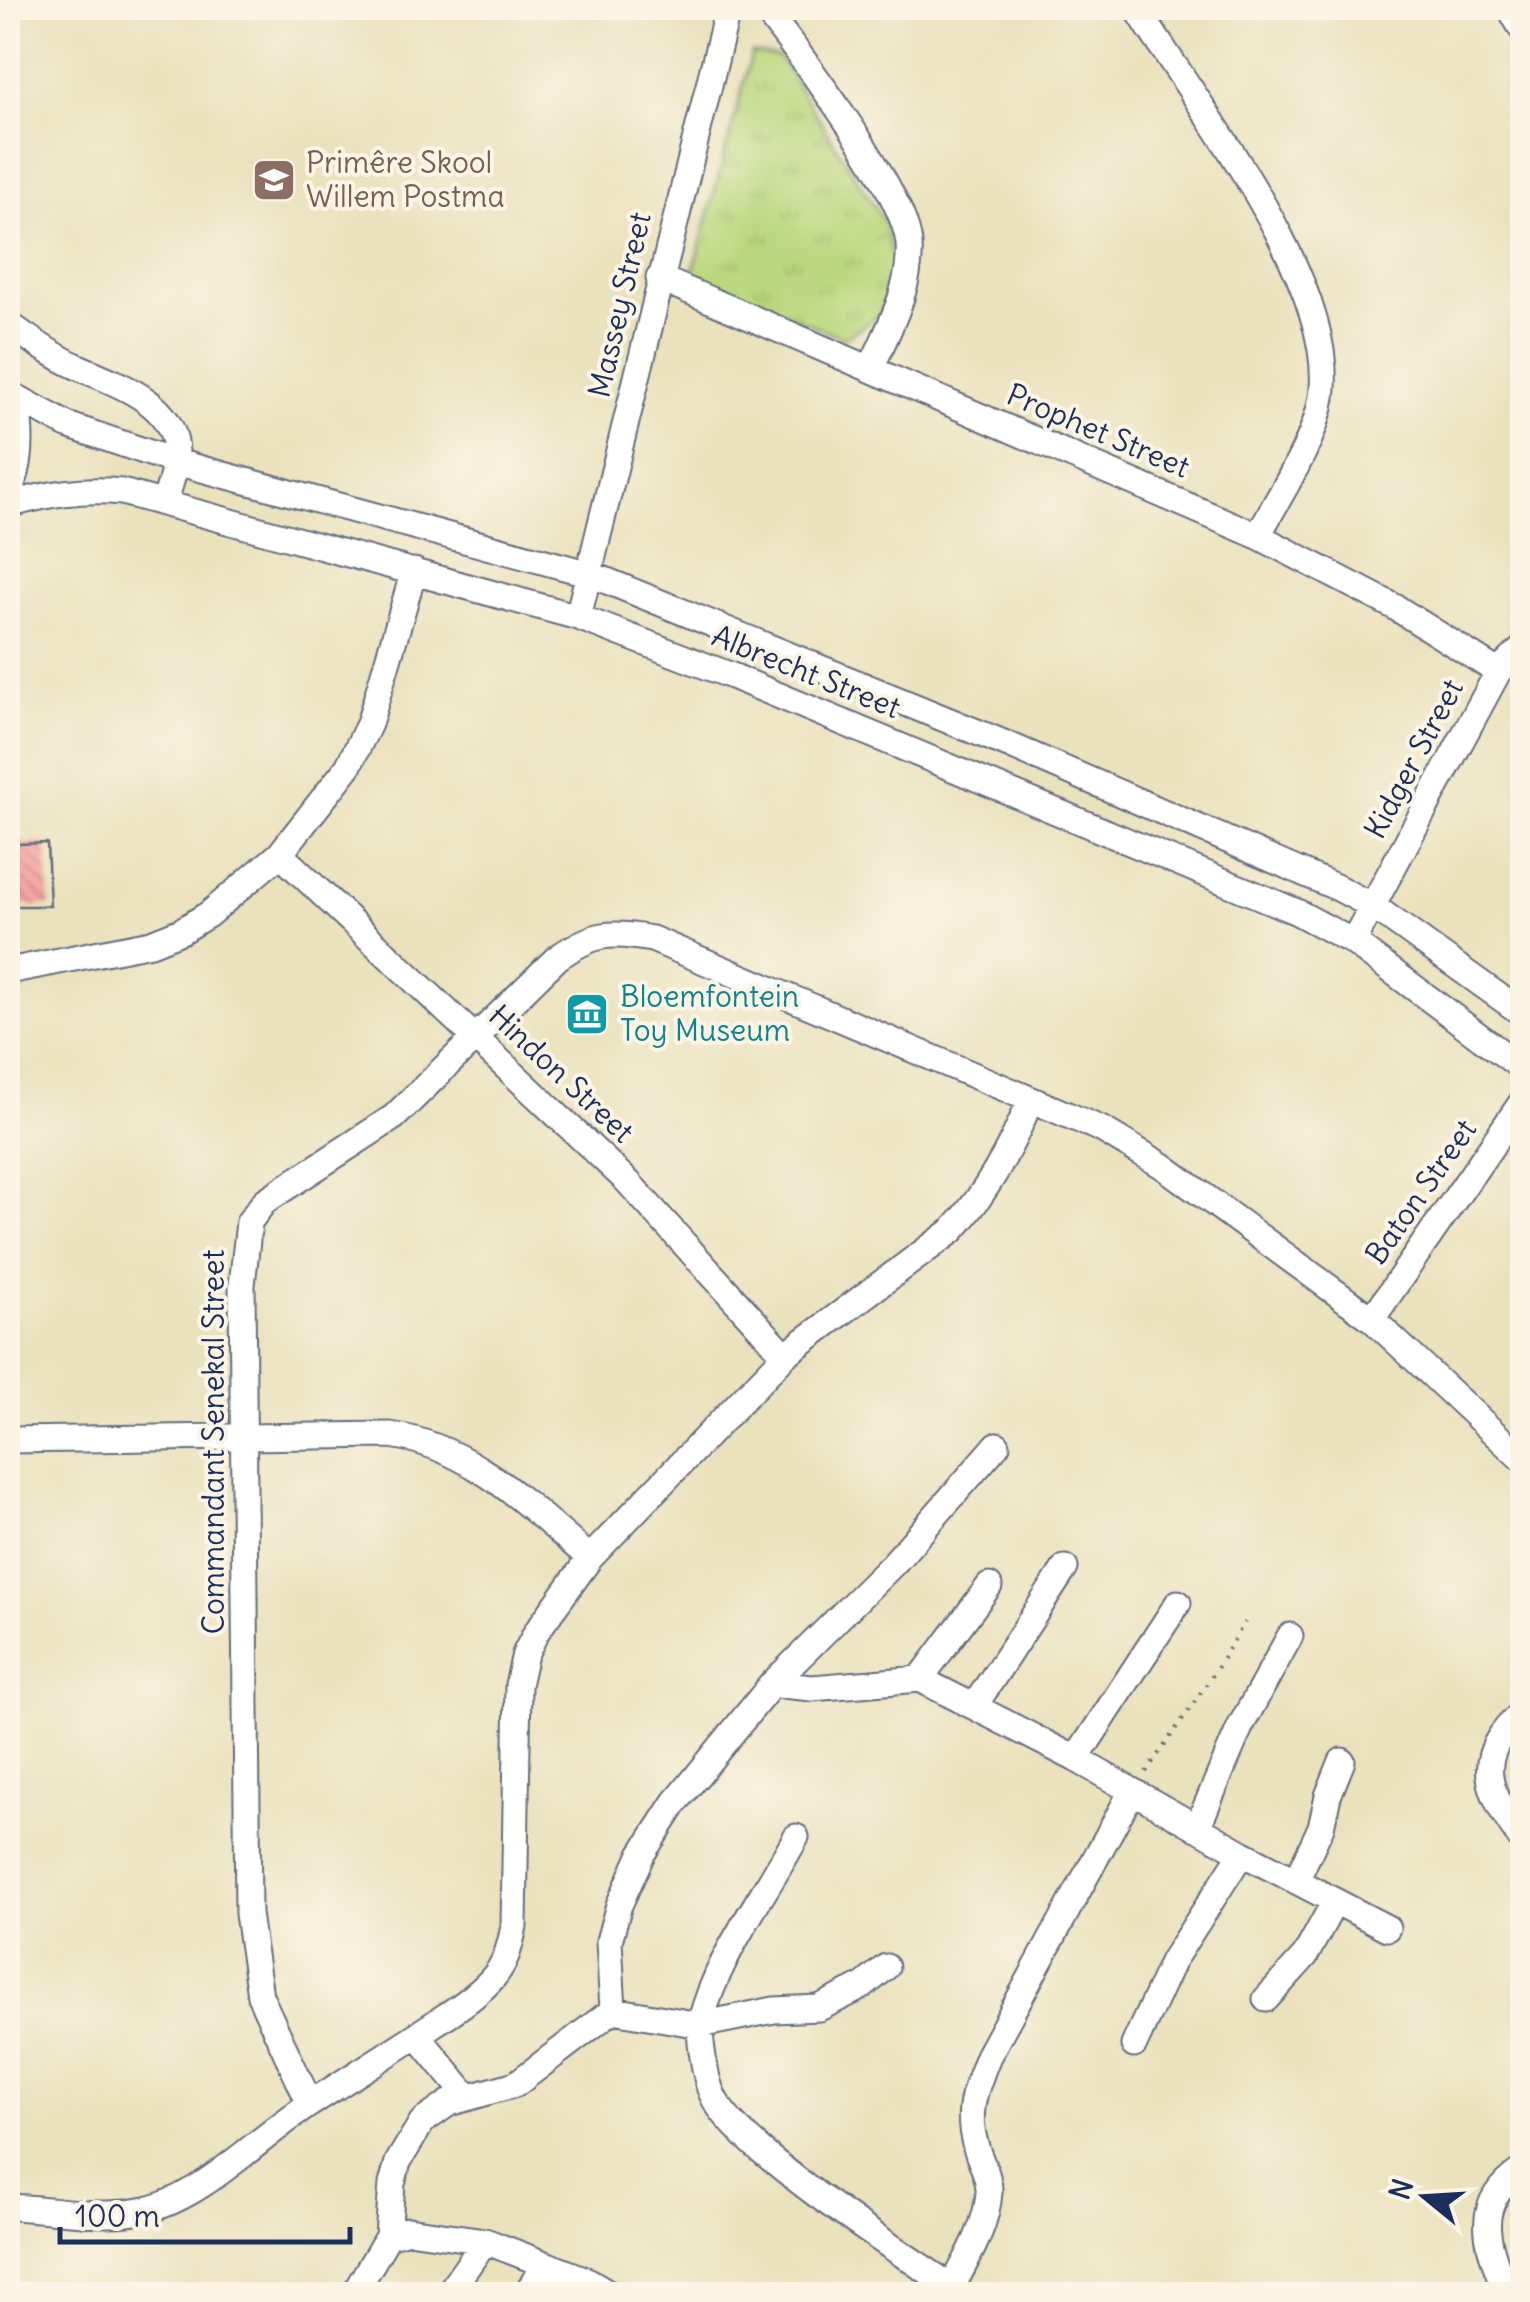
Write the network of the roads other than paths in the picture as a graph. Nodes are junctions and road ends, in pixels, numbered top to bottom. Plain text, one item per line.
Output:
1 (728, 8) edge
2 (764, 8) edge
3 (1136, 8) edge
4 (1510, 8) edge
5 (1522, 29) edge
6 (659, 278) junction
7 (8, 324) edge
8 (870, 368) junction
9 (10, 392) edge
10 (176, 462) junction
11 (8, 494) edge
12 (164, 503) junction
13 (8, 505) edge
14 (1258, 536) junction
15 (414, 571) junction
16 (590, 574) junction
17 (578, 617) junction
18 (1522, 649) edge
19 (1498, 672) junction
20 (280, 854) junction
21 (1374, 907) junction
22 (1353, 942) junction
23 (8, 971) edge
24 (1522, 1014) edge
25 (474, 1036) junction
26 (1522, 1068) edge
27 (1030, 1101) junction
28 (1522, 1102) edge
29 (1372, 1319) junction
30 (784, 1355) junction
31 (244, 1438) junction
32 (8, 1440) edge
33 (997, 1445) dead end
34 (1522, 1459) edge
35 (590, 1558) junction
36 (1065, 1568) dead end
37 (989, 1586) dead end
38 (1178, 1603) dead end
39 (1290, 1636) dead end
40 (920, 1679) junction
41 (772, 1684) junction
42 (975, 1705) junction
43 (1522, 1713) edge
44 (1076, 1758) junction
45 (1342, 1762) dead end
46 (1132, 1792) junction
47 (1198, 1828) junction
48 (796, 1837) dead end
49 (1522, 1840) edge
50 (1242, 1853) junction
51 (1296, 1881) junction
52 (1335, 1901) junction
53 (1387, 1928) dead end
54 (886, 1968) dead end
55 (1266, 2000) dead end
56 (612, 2010) junction
57 (700, 2025) junction
58 (417, 2035) junction
59 (1134, 2045) dead end
60 (468, 2097) junction
61 (310, 2104) junction
62 (1522, 2170) edge
63 (8, 2207) edge
64 (388, 2236) junction
65 (485, 2241) junction
66 (543, 2266) junction
67 (950, 2291) edge
68 (354, 2294) edge
69 (448, 2294) edge
70 (527, 2294) edge
71 (611, 2294) edge
72 (1507, 2294) edge

1 - 6 street, Massey Street
2 - 8 street
3 - 14 street
4 - 5 street
6 - 8 street, Prophet Street
6 - 16 street, Massey Street
7 - 10 street
8 - 14 street, Prophet Street
9 - 10 street, Albrecht Street
9 - 11 street
10 - 12 street
10 - 16 street, Albrecht Street
12 - 13 street, Albrecht Street
12 - 15 street, Albrecht Street
14 - 19 street, Prophet Street
15 - 17 street, Albrecht Street
15 - 20 street
16 - 17 street, Massey Street
16 - 21 street, Albrecht Street
17 - 22 street, Albrecht Street
18 - 19 street, Kidger Street
19 - 21 street, Kidger Street
20 - 23 street
20 - 25 street, Hindon Street
21 - 22 street, Kidger Street
21 - 24 street, Albrecht Street
22 - 26 street, Albrecht Street
25 - 27 street, Commandant Senekal Street
25 - 30 street, Hindon Street
25 - 31 street, Commandant Senekal Street
27 - 29 street, Commandant Senekal Street
27 - 30 street
28 - 29 street, Baton Street
29 - 34 street, Commandant Senekal Street
30 - 35 street
31 - 32 street
31 - 35 street
31 - 61 street, Commandant Senekal Street
33 - 41 street
35 - 58 street
36 - 42 street
37 - 40 street
38 - 44 street
39 - 47 street
40 - 41 street
40 - 42 street
41 - 56 street
42 - 44 street
43 - 49 street
44 - 46 street
45 - 51 street
46 - 47 street
46 - 67 street
47 - 50 street
48 - 57 street
50 - 51 street
50 - 59 street
51 - 52 street
52 - 53 street
52 - 55 street
54 - 57 street
56 - 57 street
56 - 60 street
57 - 67 street
58 - 60 street
58 - 61 street
60 - 64 street
61 - 63 street
62 - 72 street
64 - 65 street
64 - 68 street
65 - 66 street
65 - 69 street
66 - 70 street
66 - 71 street

